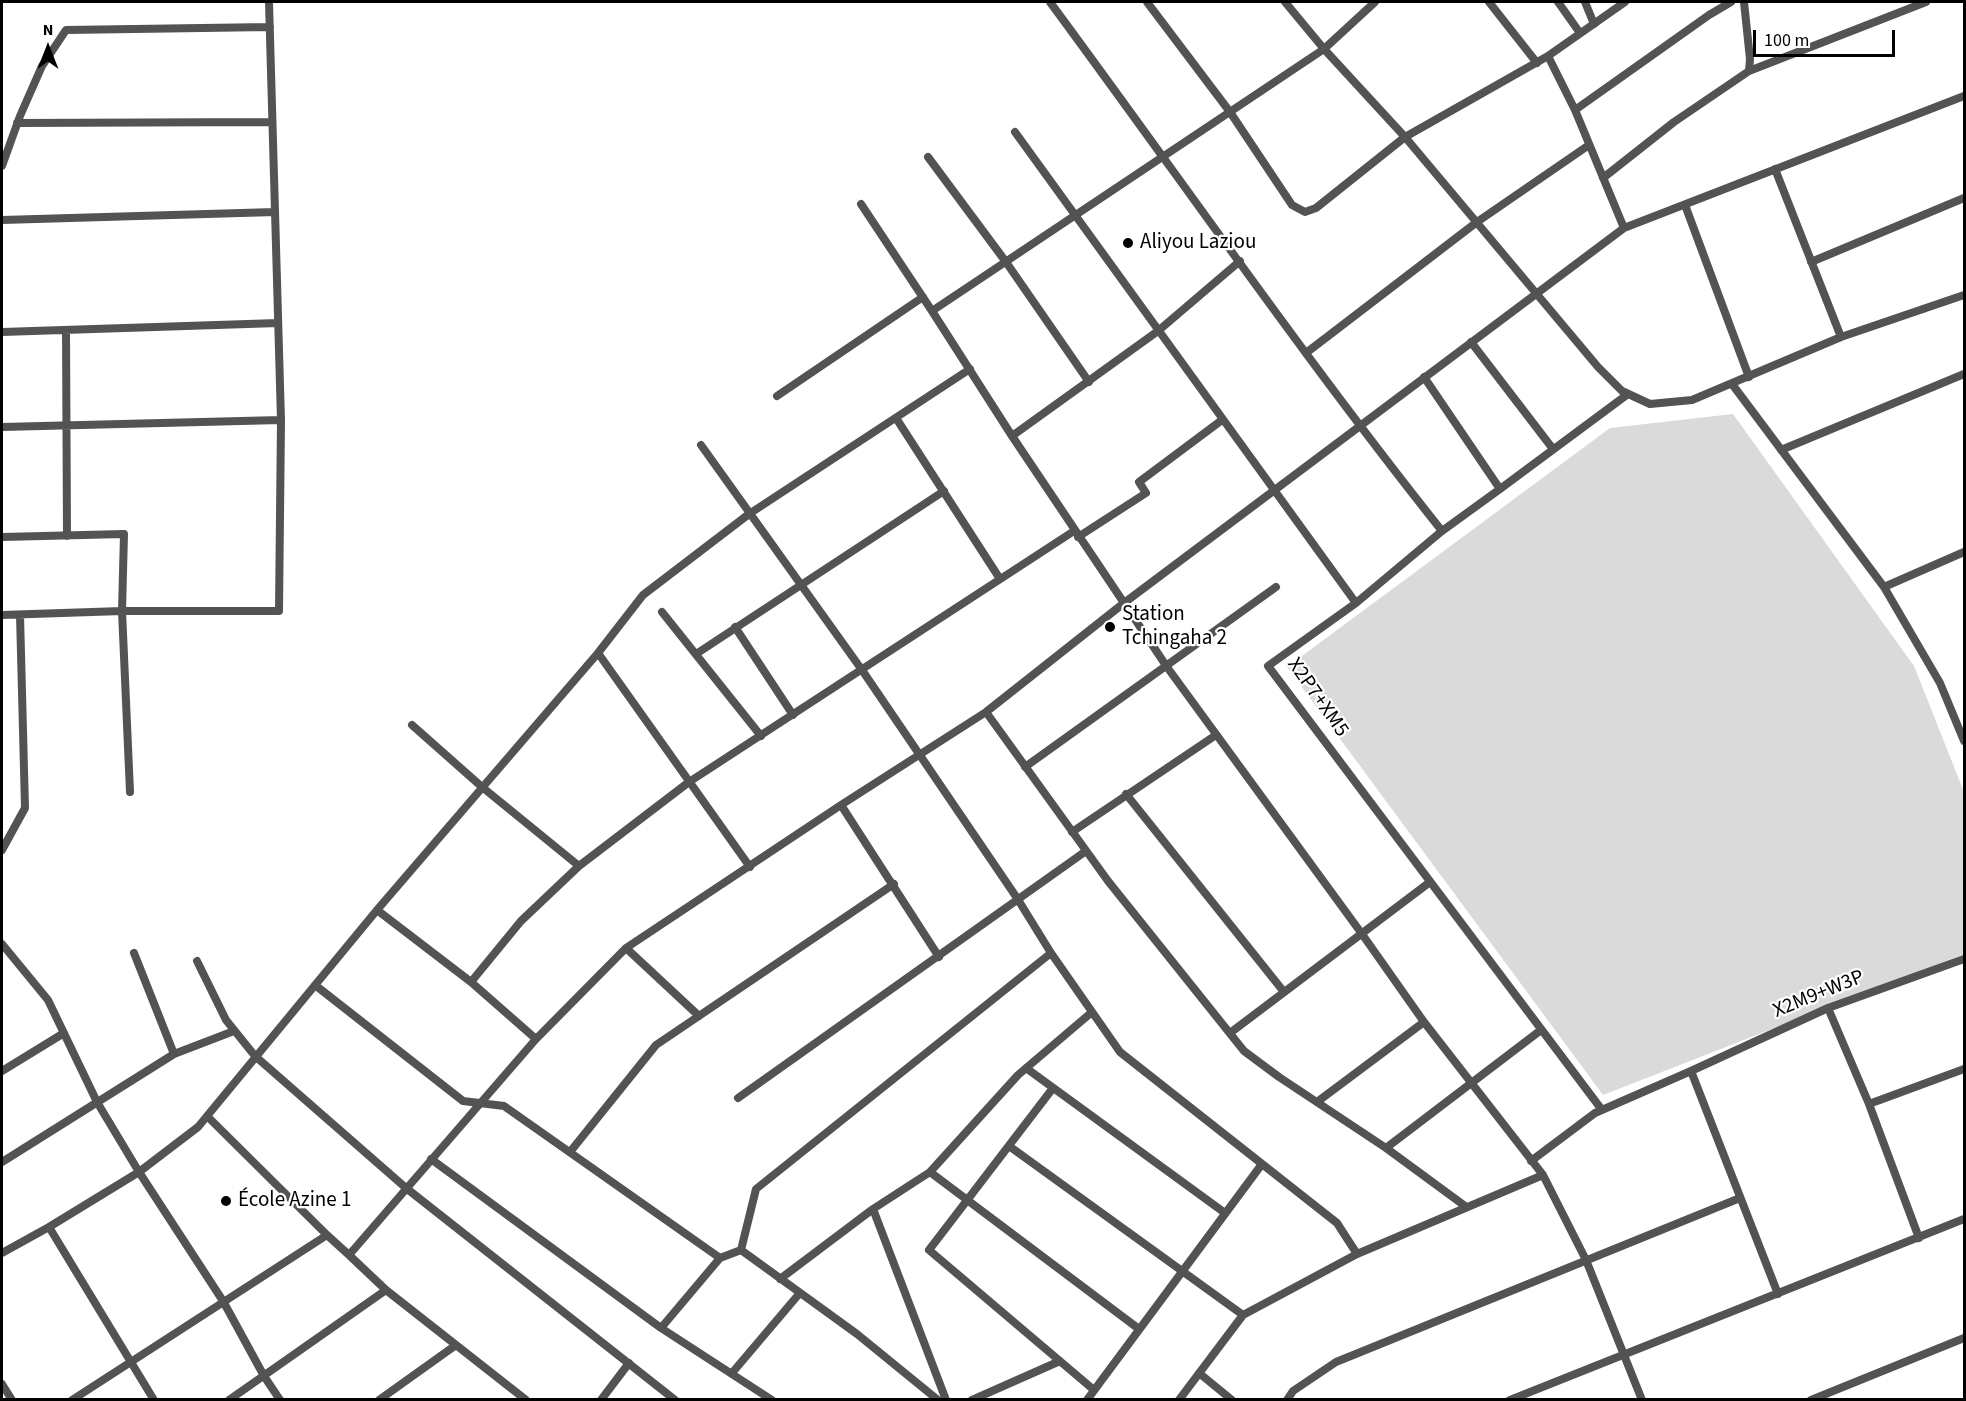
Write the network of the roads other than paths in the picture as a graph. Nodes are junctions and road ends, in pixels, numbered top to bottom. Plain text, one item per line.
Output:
1 (269, 2) edge
2 (1050, 2) edge
3 (1147, 2) edge
4 (1285, 2) edge
5 (1375, 2) edge
6 (1489, 2) edge
7 (1558, 2) edge
8 (1585, 2) edge
9 (1625, 2) edge
10 (1731, 2) edge
11 (1744, 2) edge
12 (1926, 2) edge
13 (1594, 24) junction
14 (270, 27) junction
15 (1580, 33) junction
16 (1324, 49) junction
17 (1548, 56) junction
18 (1537, 63) junction
19 (1749, 71) junction
20 (1965, 96) edge
21 (1575, 110) junction
22 (1230, 112) junction
23 (272, 122) junction
24 (17, 123) junction
25 (1015, 132) dead end
26 (1405, 136) junction
27 (1589, 145) junction
28 (1164, 156) junction
29 (928, 157) dead end
30 (2, 166) edge
31 (1775, 169) junction
32 (1603, 178) junction
33 (1965, 198) edge
34 (861, 204) dead end
35 (1684, 205) junction
36 (275, 212) junction
37 (1076, 216) junction
38 (2, 220) edge
39 (1477, 222) junction
40 (1624, 228) junction
41 (1240, 261) junction
42 (1006, 262) junction
43 (1811, 262) junction
44 (1537, 293) junction
45 (1965, 295) edge
46 (923, 297) junction
47 (932, 311) junction
48 (278, 323) junction
49 (66, 330) junction
50 (1158, 331) junction
51 (2, 332) edge
52 (1841, 337) junction
53 (1471, 342) junction
54 (1306, 353) junction
55 (970, 369) junction
56 (1965, 374) edge
57 (1424, 377) junction
58 (1749, 377) junction
59 (1089, 382) junction
60 (1732, 384) junction
61 (1628, 394) junction
62 (777, 396) dead end
63 (896, 418) junction
64 (281, 420) junction
65 (1222, 420) junction
66 (68, 425) junction
67 (1359, 426) junction
68 (2, 427) edge
69 (1012, 436) junction
70 (701, 444) dead end
71 (1553, 449) junction
72 (1781, 450) junction
73 (1500, 489) junction
74 (1273, 490) junction
75 (944, 491) junction
76 (749, 514) junction
77 (1442, 531) junction
78 (1076, 534) junction
79 (67, 536) junction
80 (2, 537) edge
81 (1965, 552) edge
82 (1000, 579) junction
83 (800, 584) junction
84 (1276, 587) dead end
85 (1884, 587) junction
86 (1124, 603) junction
87 (1356, 603) junction
88 (122, 611) junction
89 (662, 612) dead end
90 (2, 615) edge
91 (20, 615) junction
92 (735, 627) junction
93 (598, 652) junction
94 (696, 654) junction
95 (1167, 668) junction
96 (862, 670) junction
97 (986, 712) junction
98 (793, 715) junction
99 (412, 725) dead end
100 (1216, 735) junction
101 (761, 736) junction
102 (1965, 741) edge
103 (919, 757) junction
104 (1025, 767) junction
105 (689, 782) junction
106 (482, 787) junction
107 (130, 792) dead end
108 (1126, 794) junction
109 (841, 805) junction
110 (1072, 832) junction
111 (2, 850) edge
112 (1086, 851) junction
113 (579, 866) junction
114 (750, 867) junction
115 (1430, 882) junction
116 (894, 884) junction
117 (1017, 898) junction
118 (377, 910) junction
119 (1362, 933) junction
120 (2, 944) edge
121 (626, 948) junction
122 (134, 953) dead end
123 (1051, 953) junction
124 (939, 957) junction
125 (1965, 959) edge
126 (197, 961) dead end
127 (471, 982) junction
128 (315, 985) junction
129 (1284, 992) junction
130 (1828, 1008) junction
131 (1092, 1012) junction
132 (699, 1016) junction
133 (1424, 1022) junction
134 (1541, 1030) junction
135 (234, 1031) junction
136 (64, 1033) junction
137 (1230, 1033) junction
138 (536, 1040) junction
139 (174, 1054) junction
140 (255, 1056) junction
141 (1026, 1068) junction
142 (1965, 1069) edge
143 (2, 1071) edge
144 (1691, 1071) junction
145 (1471, 1083) junction
146 (1053, 1088) junction
147 (738, 1098) dead end
148 (97, 1102) junction
149 (1317, 1102) junction
150 (479, 1103) junction
151 (1869, 1104) junction
152 (1602, 1110) junction
153 (208, 1117) junction
154 (1009, 1146) junction
155 (1386, 1148) junction
156 (570, 1152) junction
157 (431, 1159) junction
158 (1531, 1161) junction
159 (2, 1162) edge
160 (1262, 1164) junction
161 (140, 1172) junction
162 (930, 1172) junction
163 (1543, 1175) junction
164 (406, 1188) junction
165 (1740, 1198) junction
166 (968, 1201) junction
167 (1465, 1206) junction
168 (873, 1209) junction
169 (1225, 1213) junction
170 (1965, 1220) edge
171 (49, 1227) junction
172 (327, 1234) junction
173 (1919, 1238) junction
174 (741, 1250) junction
175 (2, 1253) edge
176 (1357, 1254) junction
177 (349, 1255) junction
178 (720, 1258) junction
179 (1586, 1260) junction
180 (1182, 1272) junction
181 (780, 1280) junction
182 (386, 1290) junction
183 (799, 1293) junction
184 (1778, 1294) junction
185 (224, 1301) junction
186 (1243, 1316) junction
187 (661, 1328) junction
188 (1139, 1329) junction
189 (1965, 1338) edge
190 (456, 1345) junction
191 (1624, 1356) junction
192 (1060, 1361) junction
193 (132, 1362) junction
194 (629, 1363) junction
195 (732, 1373) junction
196 (1199, 1373) junction
197 (264, 1376) junction
198 (2, 1384) edge
199 (1094, 1390) junction
200 (12, 1400) edge
201 (72, 1400) edge
202 (154, 1400) edge
203 (229, 1400) edge
204 (280, 1400) edge
205 (379, 1400) edge
206 (526, 1400) edge
207 (601, 1400) edge
208 (675, 1400) edge
209 (772, 1400) edge
210 (938, 1400) edge
211 (946, 1400) edge
212 (972, 1400) edge
213 (1087, 1400) edge
214 (1179, 1400) edge
215 (1232, 1400) edge
216 (1287, 1400) edge
217 (1510, 1400) edge
218 (1642, 1400) edge
219 (1811, 1400) edge

1 - 14 street
2 - 28 street
3 - 22 street
4 - 16 street
5 - 16 street
6 - 18 street
7 - 15 street
8 - 13 street
9 - 13 street
10 - 21 street
11 - 19 street
12 - 19 street
13 - 15 street
14 - 23 street
14 - 24 street
15 - 17 street
16 - 22 street
16 - 26 street
17 - 18 street
17 - 21 street
18 - 26 street
19 - 32 street
20 - 31 street
21 - 27 street
22 - 26 street
22 - 28 street
23 - 24 street
23 - 36 street
24 - 30 street
25 - 37 street
26 - 39 street
27 - 32 street
27 - 39 street
28 - 37 street
28 - 41 street
29 - 42 street
31 - 35 street
31 - 43 street
32 - 40 street
33 - 43 street
34 - 46 street
35 - 40 street
35 - 58 street
36 - 38 street
36 - 48 street
37 - 42 street
37 - 50 street
39 - 44 street
39 - 54 street
40 - 44 street
41 - 50 street
41 - 54 street
42 - 47 street
42 - 59 street
43 - 52 street
44 - 53 street
44 - 61 street
45 - 52 street
46 - 47 street
46 - 62 street
47 - 55 street
48 - 49 street
48 - 64 street
49 - 51 street
49 - 66 street
50 - 59 street
50 - 65 street
52 - 58 street
53 - 57 street
53 - 71 street
54 - 67 street
55 - 63 street
55 - 69 street
56 - 72 street
57 - 67 street
57 - 73 street
58 - 60 street
59 - 69 street
60 - 61 street
60 - 72 street
61 - 71 street, X2P7+XM5
63 - 75 street
63 - 76 street
64 - 66 street
64 - 88 street
65 - 74 street
65 - 78 street
66 - 68 street
66 - 79 street
67 - 74 street
67 - 77 street
69 - 78 street
70 - 76 street
71 - 73 street, X2P7+XM5
72 - 85 street
73 - 77 street, X2P7+XM5
74 - 86 street
74 - 87 street
75 - 82 street
75 - 83 street
76 - 83 street
76 - 93 street
77 - 87 street, X2P7+XM5
78 - 82 street
78 - 86 street
79 - 80 street
79 - 88 street
81 - 85 street
82 - 96 street
83 - 92 street
83 - 96 street
84 - 95 street
85 - 102 street
86 - 95 street
86 - 97 street
87 - 115 street, X2P7+XM5
88 - 91 street
88 - 107 street
89 - 94 street
90 - 91 street
91 - 111 street
92 - 94 street
92 - 98 street
93 - 105 street
93 - 106 street
94 - 101 street
95 - 100 street
95 - 104 street
96 - 98 street
96 - 103 street
97 - 103 street
97 - 104 street
98 - 101 street
99 - 106 street
100 - 108 street
100 - 119 street
101 - 105 street
103 - 109 street
103 - 117 street
104 - 110 street
105 - 113 street
105 - 114 street
106 - 113 street
106 - 118 street
108 - 110 street
108 - 129 street
109 - 114 street
109 - 116 street
110 - 112 street
112 - 117 street
112 - 137 street
113 - 127 street
114 - 121 street
115 - 119 street
115 - 134 street, X2P7+XM5
116 - 124 street
116 - 132 street
117 - 123 street
117 - 124 street
118 - 127 street
118 - 128 street
119 - 129 street
119 - 133 street
120 - 136 street
121 - 132 street
121 - 138 street
122 - 139 street
123 - 131 street
123 - 174 street
124 - 147 street
125 - 130 street, X2M9+W3P
126 - 135 street
127 - 138 street
128 - 140 street
128 - 150 street
129 - 137 street
130 - 144 street, X2M9+W3P
130 - 151 street
131 - 141 street
131 - 160 street
132 - 156 street
133 - 145 street
133 - 149 street
134 - 145 street
134 - 152 street, X2P7+XM5
135 - 139 street
135 - 140 street
136 - 143 street
136 - 148 street
137 - 149 street
138 - 150 street
139 - 148 street
140 - 153 street
140 - 164 street
141 - 146 street
141 - 162 street
142 - 151 street
144 - 152 street, X2M9+W3P
144 - 165 street
145 - 155 street
145 - 158 street
146 - 154 street
146 - 169 street
148 - 159 street
148 - 161 street
149 - 155 street
150 - 156 street
150 - 157 street
151 - 173 street
152 - 158 street, X2M9+W3P
153 - 161 street
153 - 172 street
154 - 166 street
154 - 180 street
155 - 167 street
156 - 178 street
157 - 164 street
157 - 187 street
158 - 163 street
160 - 169 street
160 - 176 street
161 - 171 street
161 - 185 street
162 - 166 street
162 - 168 street
163 - 167 street
163 - 179 street
164 - 177 street
164 - 194 street
165 - 179 street
165 - 184 street
166 - 188 street
166 - 192 street
167 - 176 street
168 - 181 street
168 - 211 street
169 - 180 street
170 - 173 street
171 - 175 street
171 - 193 street
172 - 177 street
172 - 185 street
173 - 184 street
174 - 178 street
174 - 181 street
176 - 186 street
177 - 182 street
178 - 187 street
179 - 191 street
179 - 216 street
180 - 186 street
180 - 188 street
181 - 183 street
182 - 190 street
182 - 197 street
183 - 195 street
183 - 210 street
184 - 191 street
185 - 193 street
185 - 197 street
186 - 196 street
187 - 195 street
188 - 199 street
189 - 219 street
190 - 205 street
190 - 206 street
191 - 217 street
191 - 218 street
192 - 199 street
192 - 212 street
193 - 201 street
193 - 202 street
194 - 207 street
194 - 208 street
195 - 209 street
196 - 214 street
196 - 215 street
197 - 203 street
197 - 204 street
198 - 200 street
199 - 213 street

